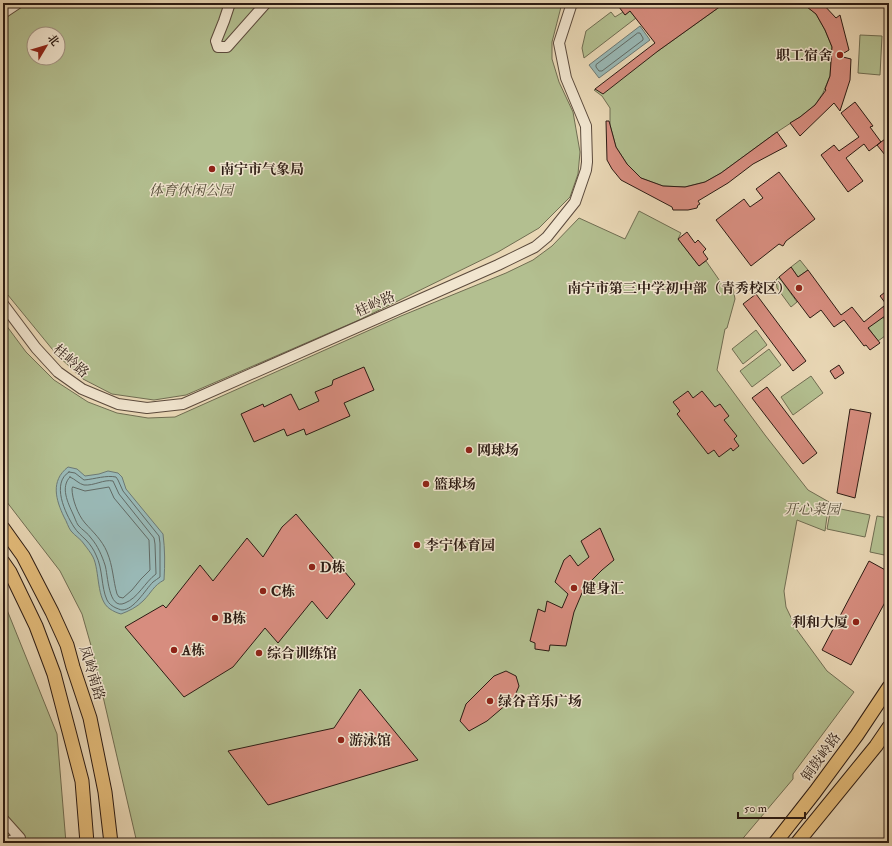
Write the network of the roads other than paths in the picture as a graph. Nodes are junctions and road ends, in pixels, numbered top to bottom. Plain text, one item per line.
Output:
1 (18, 3) edge
2 (230, 3) edge
3 (266, 3) edge
4 (572, 3) edge
5 (3, 13) edge
6 (3, 304) edge
7 (3, 528) edge
8 (3, 562) edge
9 (67, 645) junction
10 (46, 652) junction
11 (889, 687) edge
12 (889, 727) edge
13 (105, 792) junction
14 (3, 819) edge
15 (3, 843) edge
16 (87, 843) edge
17 (111, 843) edge
18 (118, 843) edge
19 (775, 843) edge
20 (798, 843) edge

1 - 5 street
2 - 3 street
4 - 6 street, 桂岭路
7 - 9 main road, 凤岭南路
8 - 10 main road
9 - 10 main road
9 - 13 main road, 凤岭南路
10 - 16 main road
11 - 19 main road, 铜鼓岭路
12 - 20 main road
13 - 17 main road, 凤岭南路
13 - 18 main road
14 - 15 street

